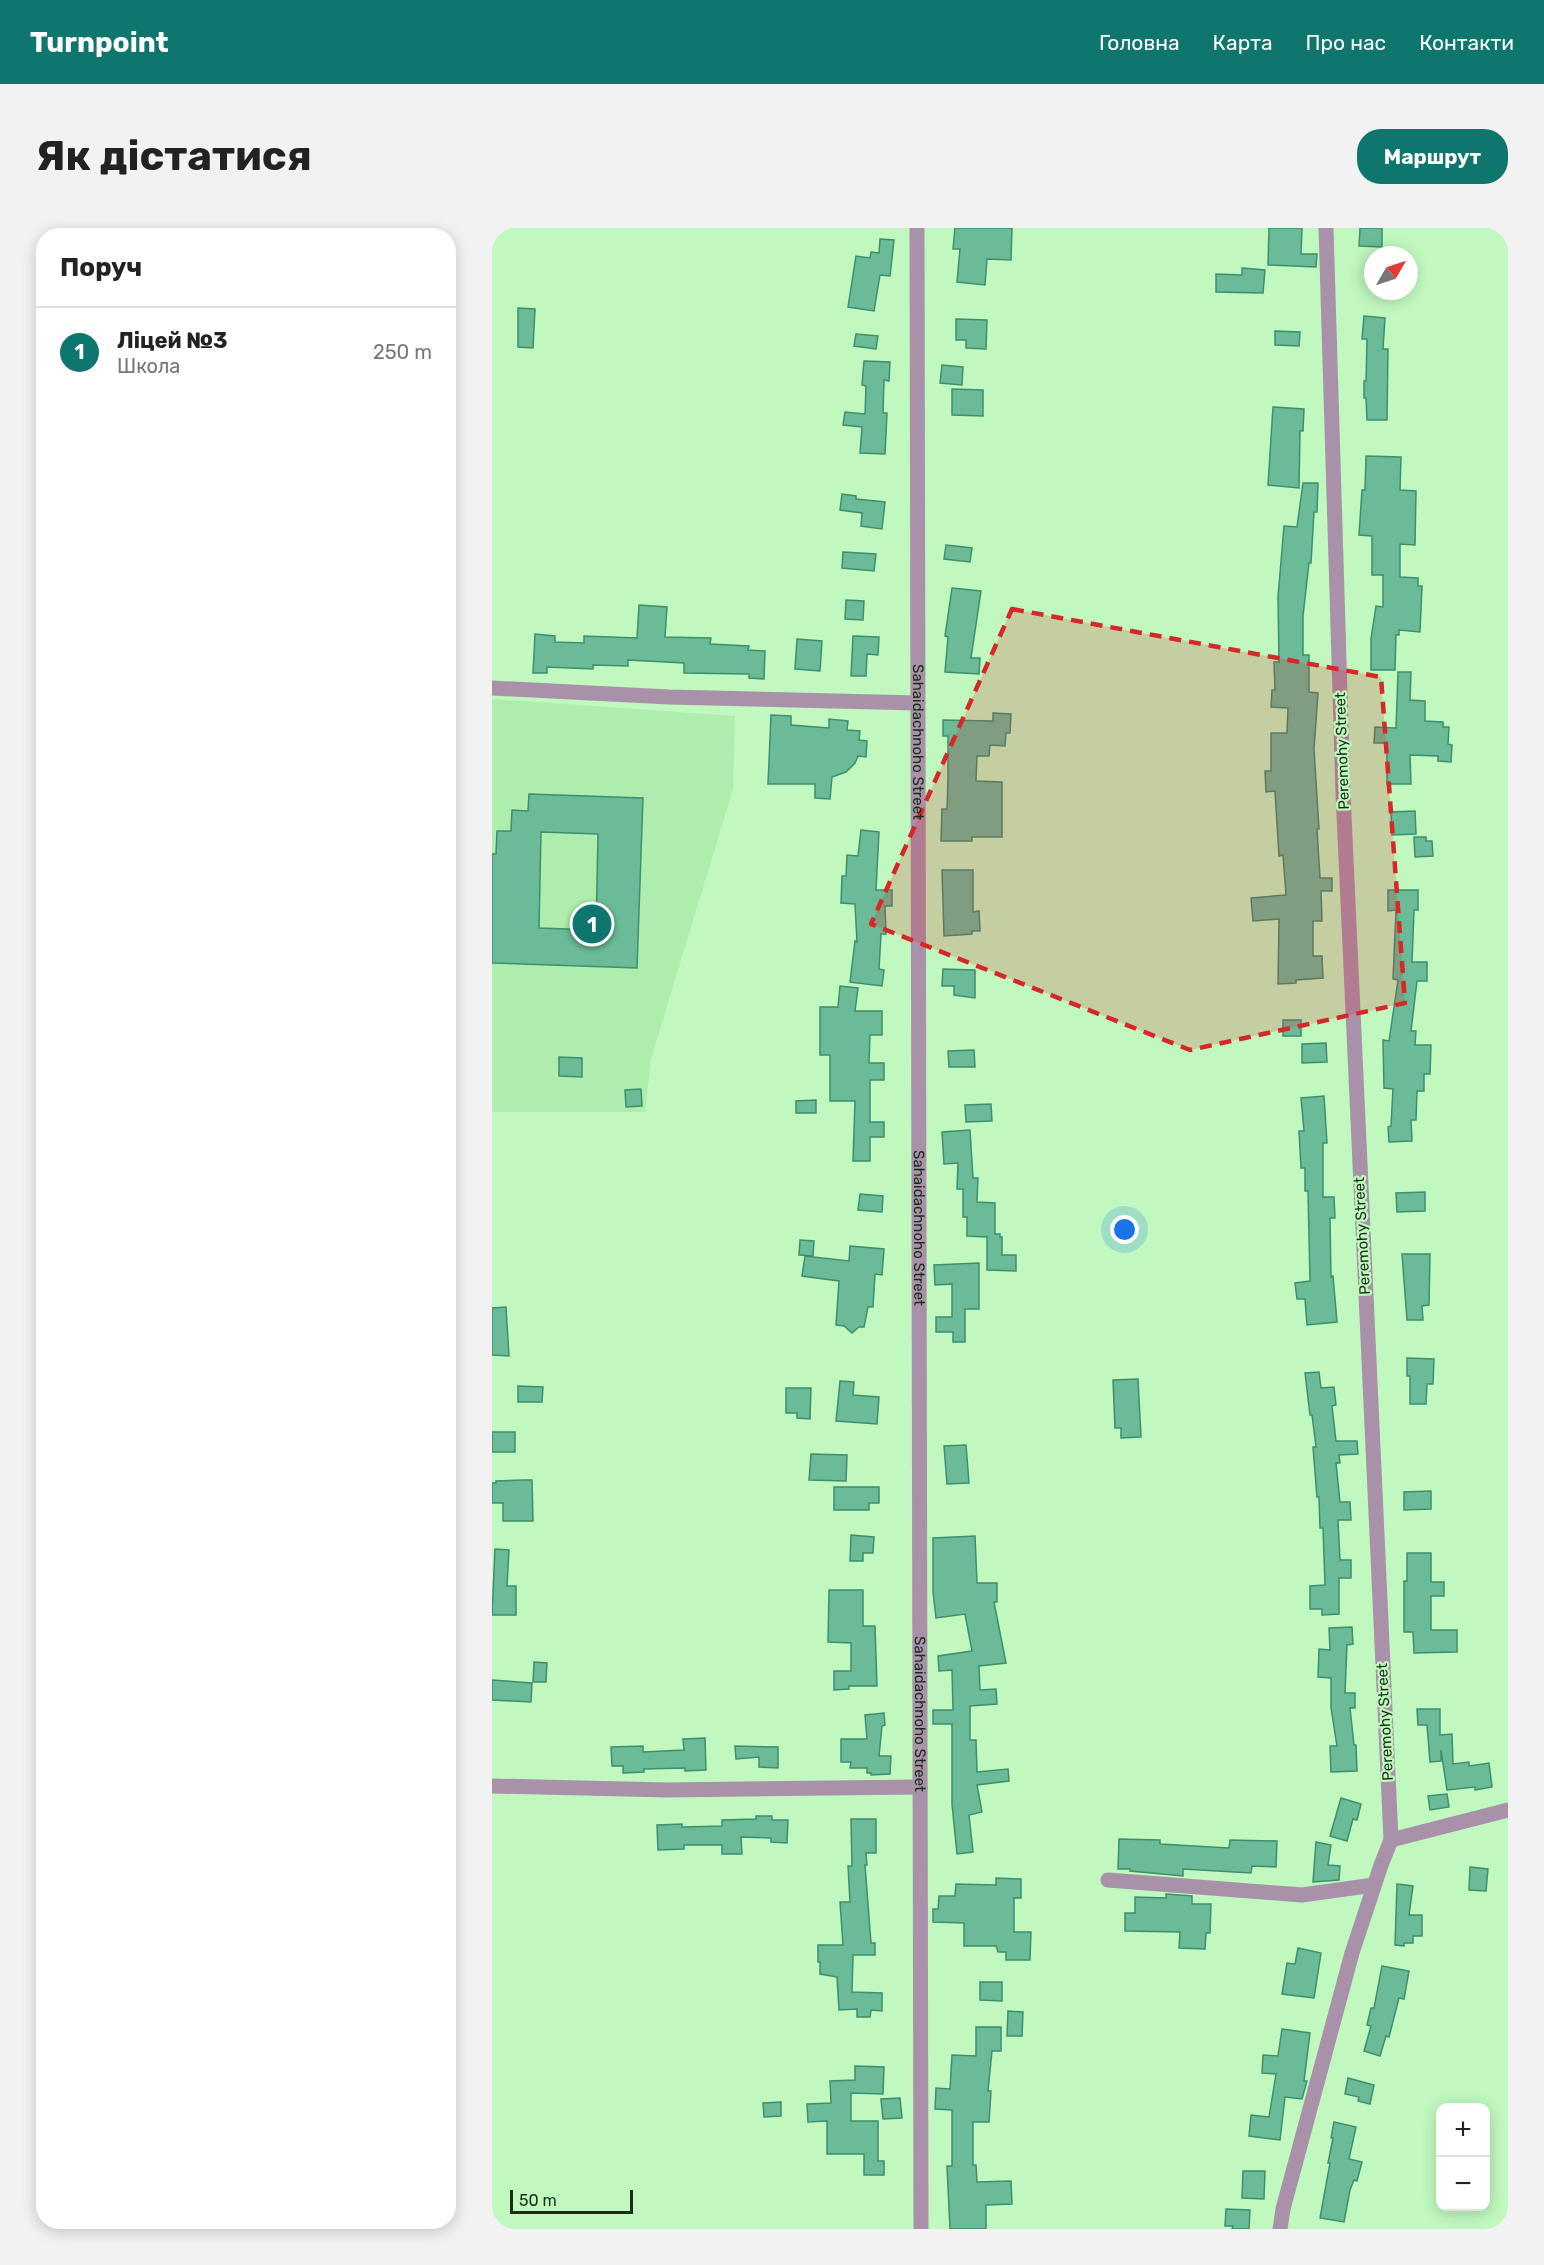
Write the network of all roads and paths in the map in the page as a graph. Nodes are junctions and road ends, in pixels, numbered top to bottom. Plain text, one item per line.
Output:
1 (917, 228) edge
2 (1326, 228) edge
3 (492, 688) edge
4 (918, 703) junction
5 (492, 1786) edge
6 (920, 1787) junction
7 (1508, 1810) edge
8 (1391, 1840) junction
9 (1108, 1880) dead end
10 (1374, 1885) junction
11 (921, 2229) edge
12 (1280, 2229) edge

1 - 4 street, Sahaidachnoho Street
2 - 8 street, Peremohy Street
3 - 4 street
4 - 6 street, Sahaidachnoho Street
5 - 6 street
6 - 11 street, Sahaidachnoho Street
7 - 8 street
8 - 10 street, Peremohy Street
9 - 10 street
10 - 12 street, Peremohy Street

